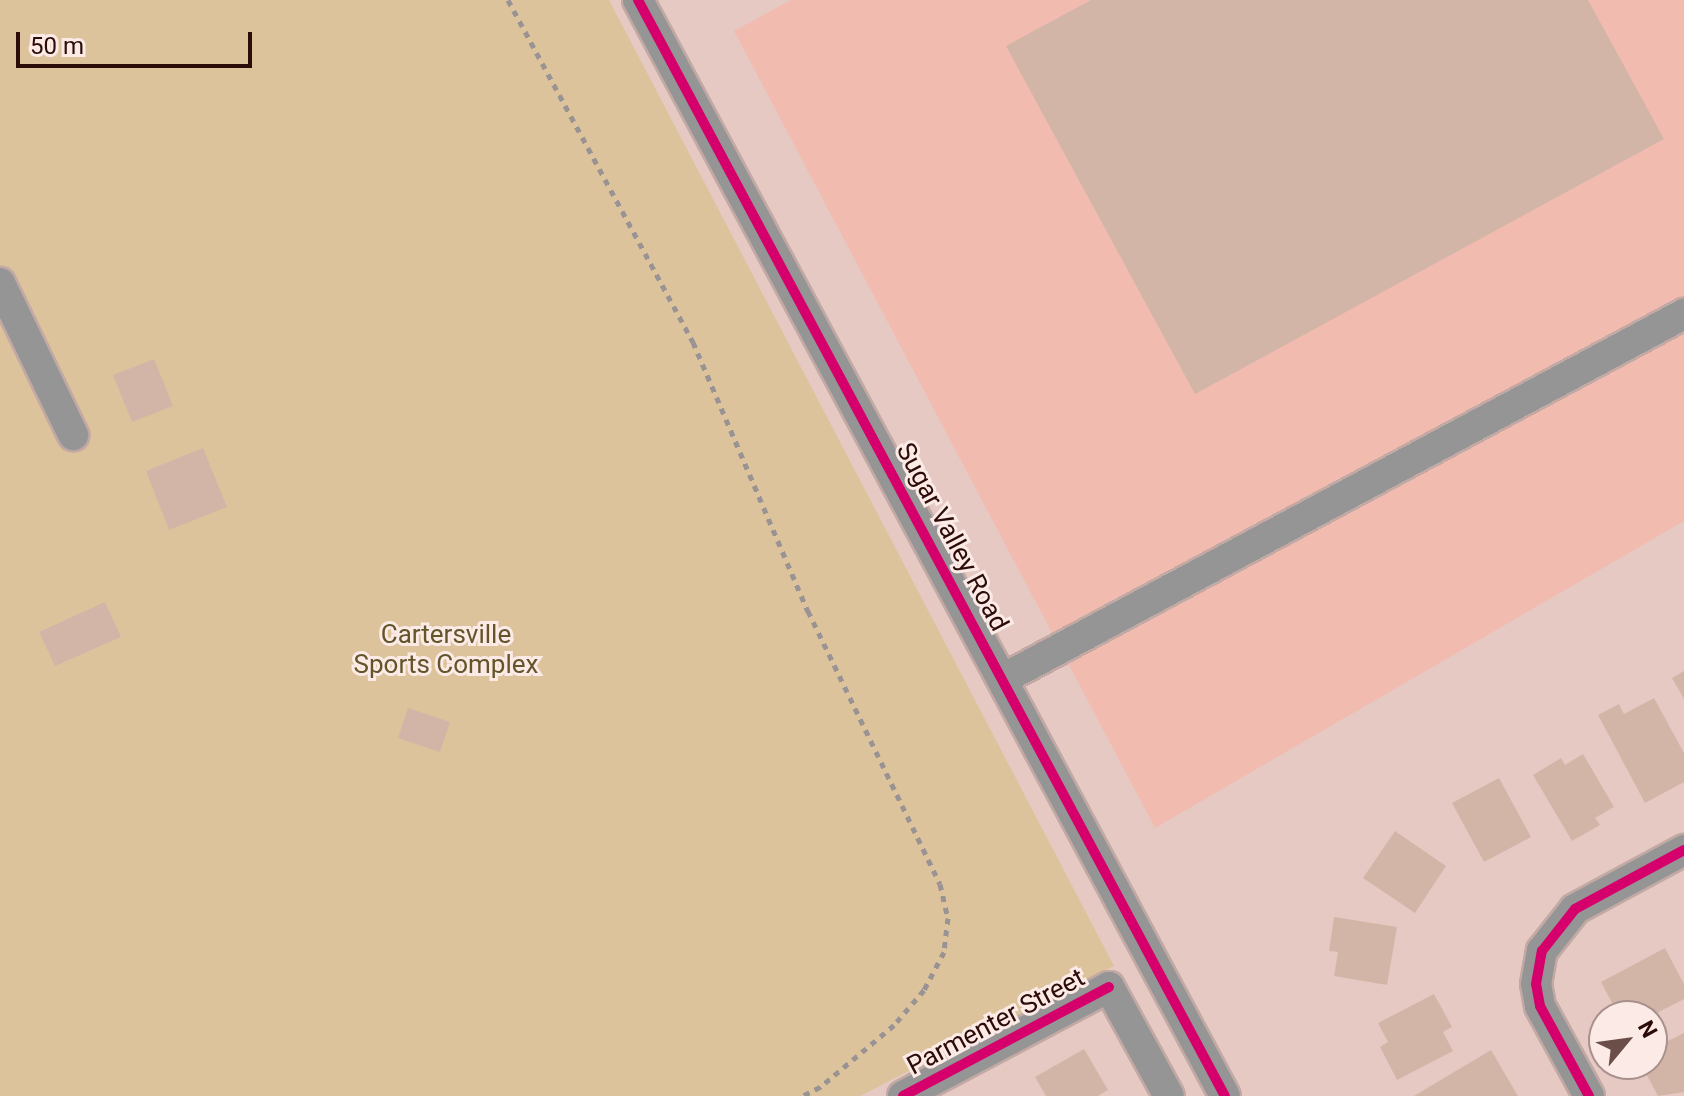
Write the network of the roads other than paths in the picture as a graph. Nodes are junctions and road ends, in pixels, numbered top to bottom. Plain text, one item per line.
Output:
1 (638, 0) edge
2 (0, 283) edge
3 (1684, 314) edge
4 (73, 435) dead end
5 (1003, 679) junction
6 (1684, 850) edge
7 (903, 1096) edge
8 (1169, 1096) edge
9 (1225, 1096) edge
10 (1589, 1096) edge

1 - 5 street, Sugar Valley Road
2 - 4 street
3 - 5 street
5 - 9 street, Sugar Valley Road
6 - 10 street
7 - 8 street, Parmenter Street

